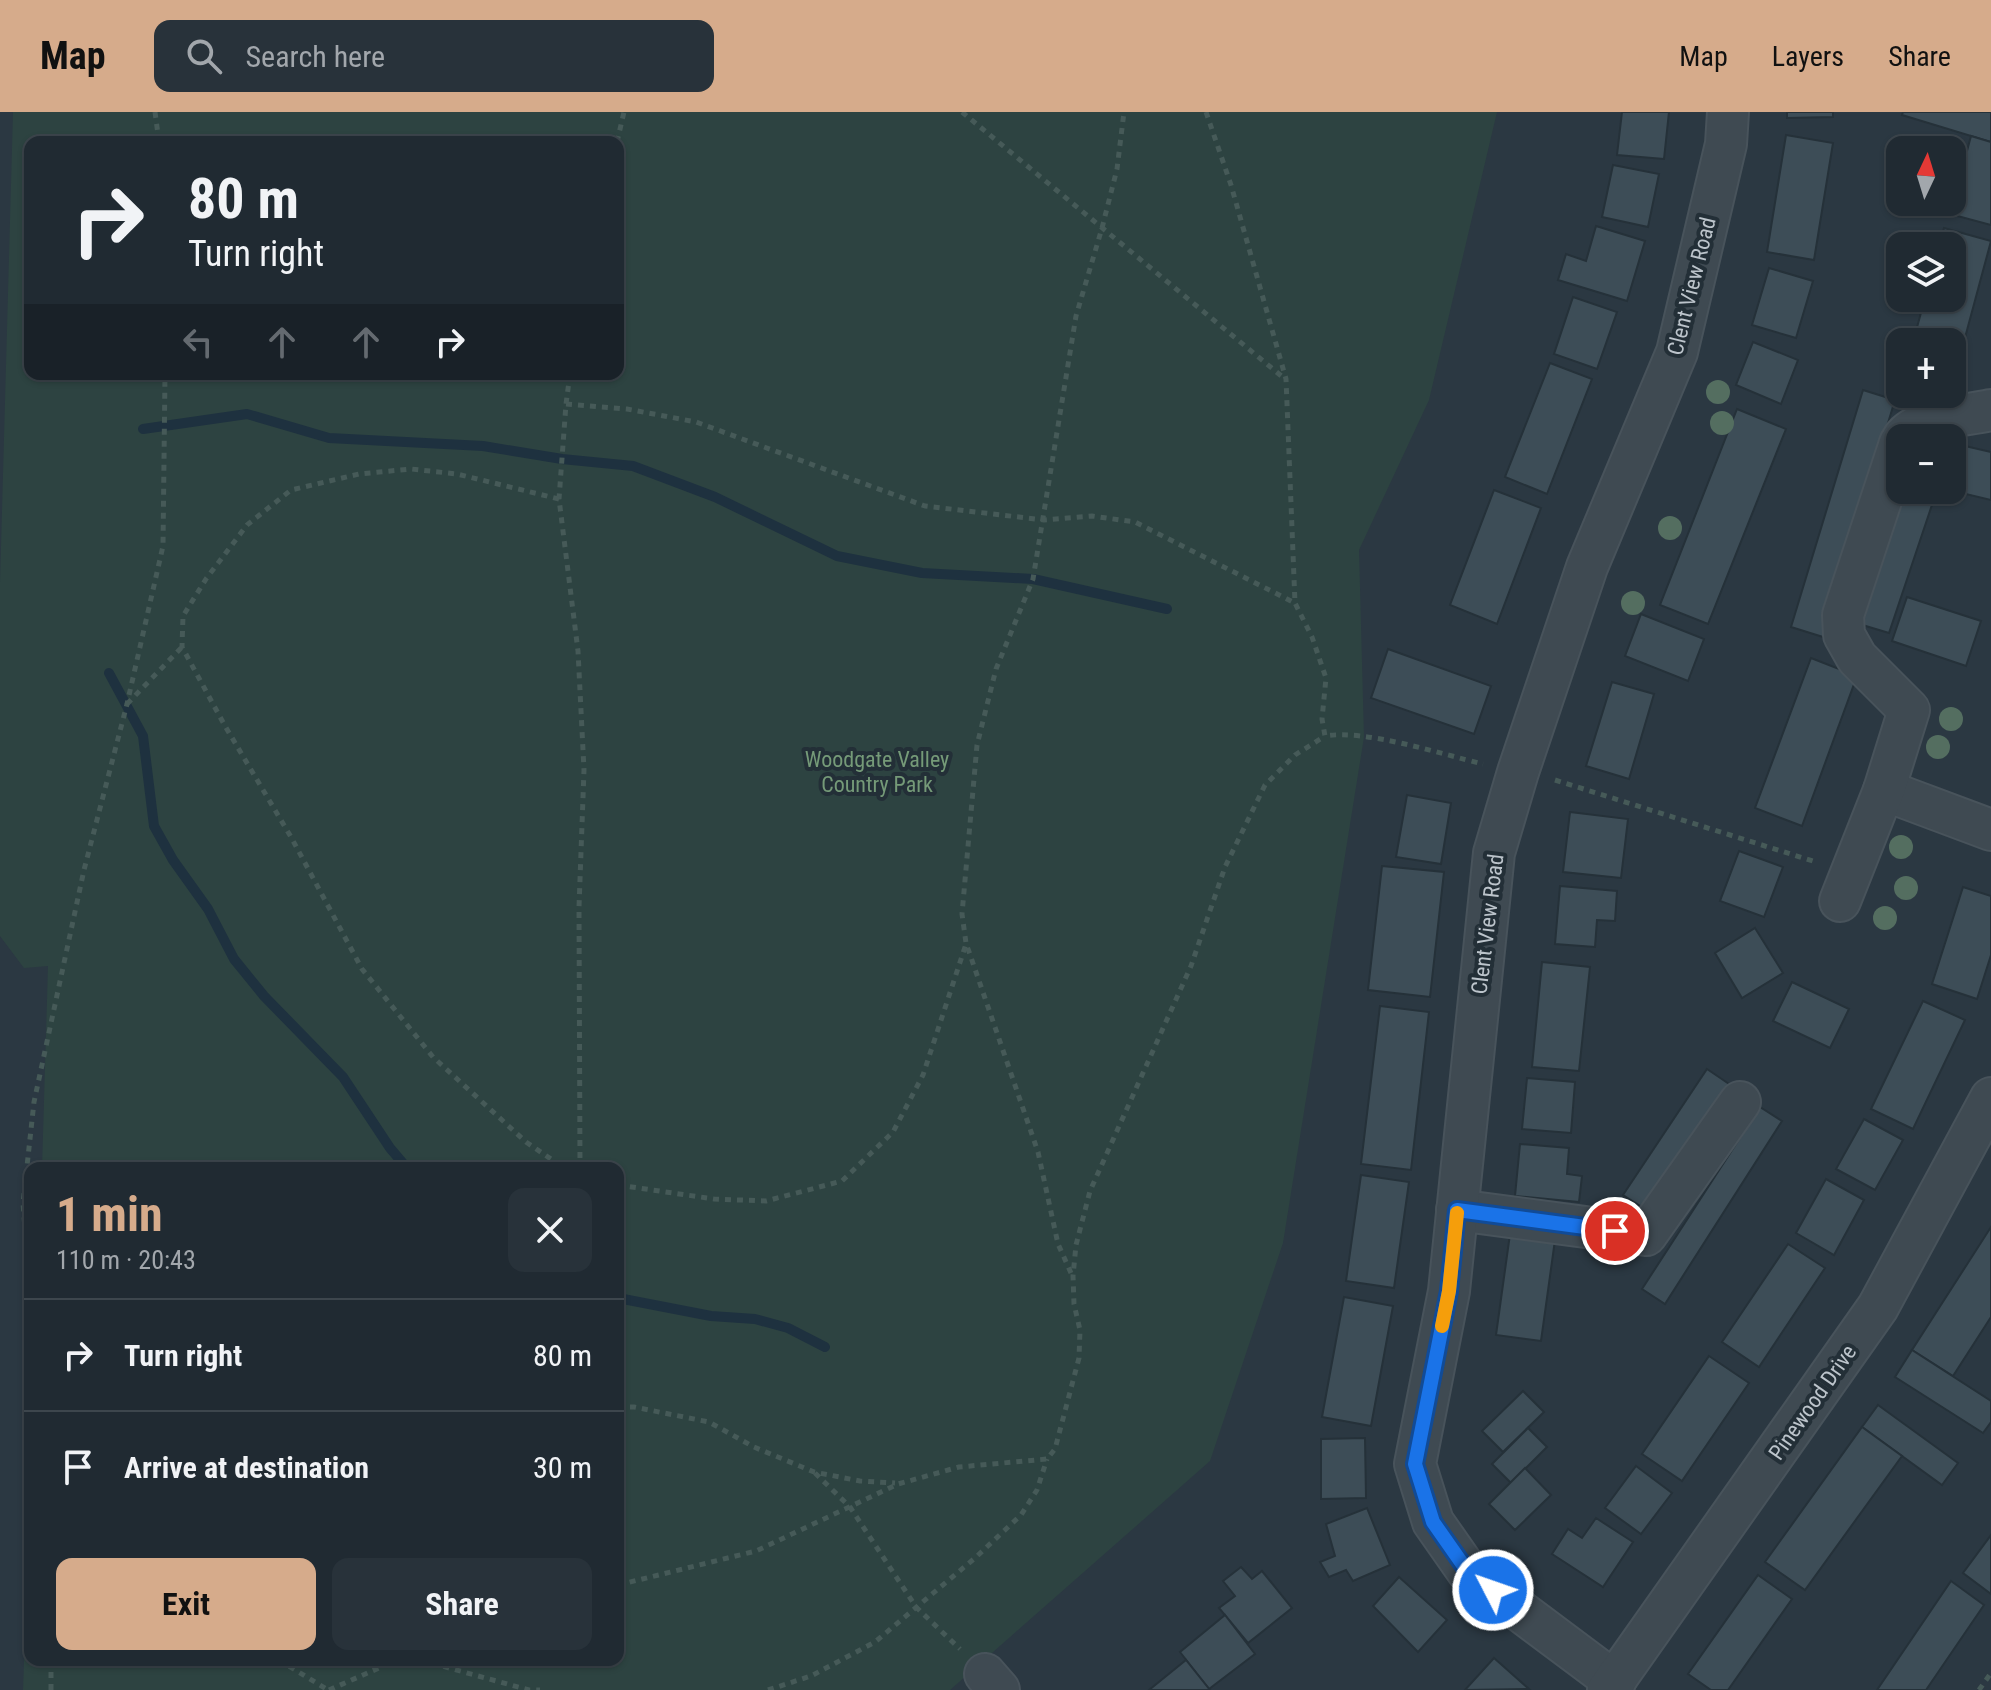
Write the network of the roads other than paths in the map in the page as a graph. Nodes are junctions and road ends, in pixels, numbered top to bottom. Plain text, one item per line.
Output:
1 (1728, 112) edge
2 (1991, 410) edge
3 (1920, 424) edge
4 (1886, 487) edge
5 (1884, 790) junction
6 (1991, 830) edge
7 (1846, 887) road end
8 (1991, 1098) edge
9 (1740, 1102) dead end
10 (1457, 1210) junction
11 (1612, 1686) edge

1 - 10 street, Clent View Road
2 - 3 street
4 - 5 street
5 - 6 street
5 - 7 street
8 - 11 street, Pinewood Drive
9 - 10 street
10 - 11 street, Clent View Road

